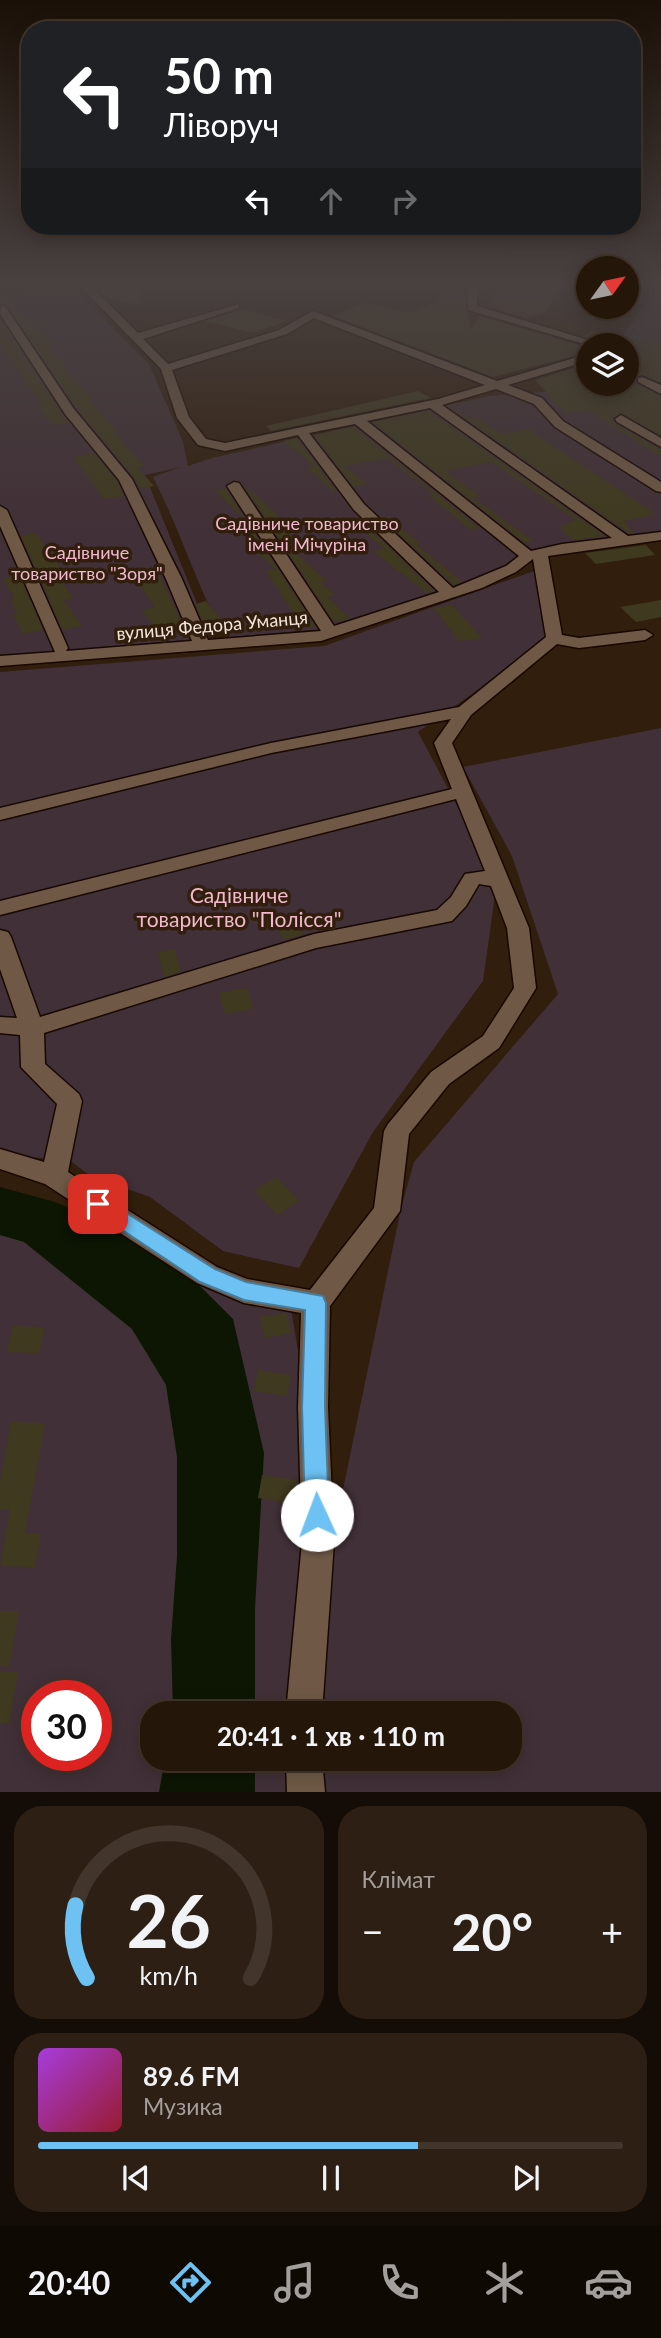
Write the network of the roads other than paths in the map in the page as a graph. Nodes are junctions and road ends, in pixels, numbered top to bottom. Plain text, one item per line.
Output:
1 (166, 368) edge
2 (43, 369) edge
3 (454, 369) edge
4 (551, 369) edge
5 (525, 376) junction
6 (642, 380) dead end
7 (496, 385) junction
8 (661, 390) edge
9 (538, 401) junction
10 (432, 404) junction
11 (621, 419) dead end
12 (358, 420) junction
13 (302, 432) junction
14 (661, 443) edge
15 (234, 486) dead end
16 (661, 488) edge
17 (0, 510) edge
18 (661, 536) edge
19 (625, 540) junction
20 (534, 555) junction
21 (450, 594) junction
22 (653, 629) edge
23 (330, 632) junction
24 (554, 639) junction
25 (201, 643) junction
26 (60, 648) junction
27 (0, 653) edge
28 (0, 661) edge
29 (465, 711) junction
30 (463, 792) junction
31 (0, 814) edge
32 (498, 881) junction
33 (0, 908) edge
34 (0, 937) edge
35 (0, 1025) edge
36 (32, 1028) junction
37 (0, 1159) edge
38 (54, 1177) junction
39 (316, 1303) junction
40 (305, 1701) edge
41 (305, 1771) edge
42 (306, 1792) edge

1 - 13 street
2 - 25 street
3 - 7 street
4 - 5 street
5 - 7 street
5 - 9 street
6 - 8 street
7 - 9 street
7 - 10 street
9 - 16 street
10 - 12 street
10 - 19 street
11 - 14 street
12 - 13 street
12 - 20 street
13 - 21 street
15 - 23 street
17 - 26 street
18 - 19 street, вулиця Федора Уманця
19 - 20 street, вулиця Федора Уманця
20 - 21 street, вулиця Федора Уманця
20 - 24 street
21 - 23 street, вулиця Федора Уманця
22 - 24 street
23 - 25 street, вулиця Федора Уманця
24 - 29 street
25 - 26 street
25 - 28 street, вулиця Федора Уманця
26 - 27 street
29 - 30 street
29 - 31 street
30 - 32 street
30 - 33 street
32 - 36 street
32 - 39 street
34 - 36 street
35 - 36 street
36 - 38 street
37 - 38 street
38 - 39 street
39 - 40 street
41 - 42 street

